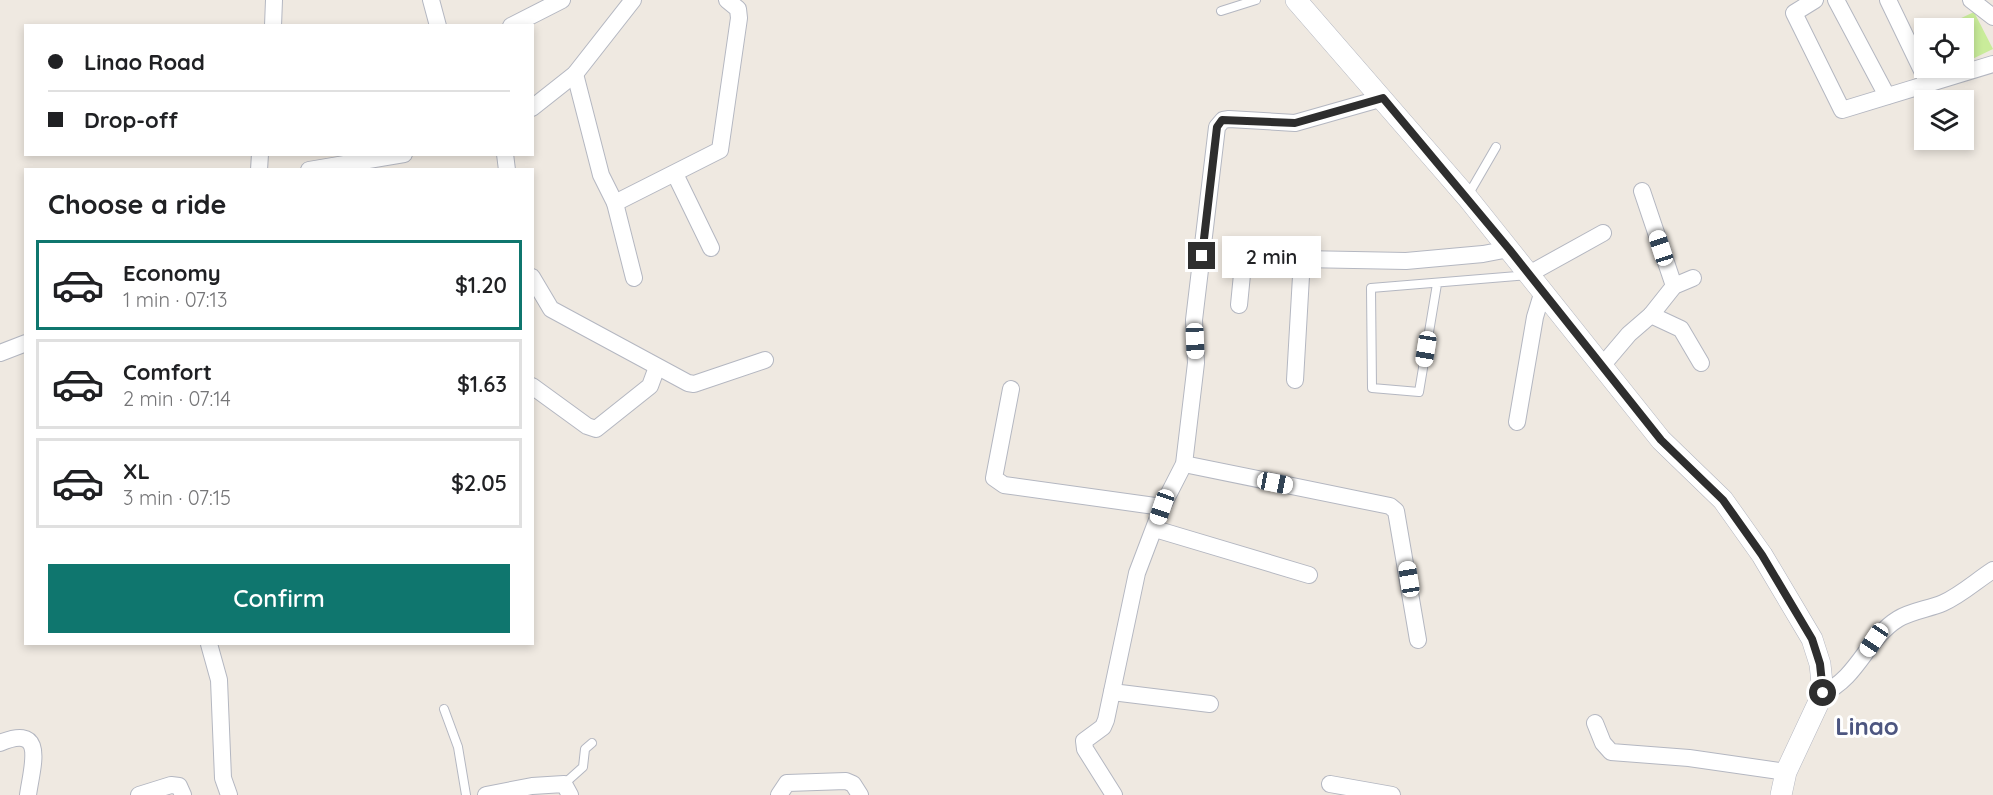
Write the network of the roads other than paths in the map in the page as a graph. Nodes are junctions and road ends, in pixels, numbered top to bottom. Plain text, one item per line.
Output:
1 (274, 0) edge
2 (431, 0) edge
3 (562, 0) edge
4 (633, 0) edge
5 (1256, 0) edge
6 (1296, 0) edge
7 (1815, 0) edge
8 (1836, 0) edge
9 (1887, 0) edge
10 (1975, 1) edge
11 (736, 3) edge
12 (1221, 11) dead end
13 (1993, 18) edge
14 (273, 24) edge
15 (437, 24) edge
16 (515, 24) edge
17 (1993, 64) edge
18 (575, 74) junction
19 (1928, 83) junction
20 (1887, 96) junction
21 (1383, 98) junction
22 (534, 106) edge
23 (1496, 147) dead end
24 (392, 156) edge
25 (321, 168) edge
26 (675, 174) junction
27 (1642, 190) dead end
28 (1467, 197) junction
29 (615, 203) junction
30 (1603, 233) dead end
31 (711, 248) dead end
32 (1509, 249) junction
33 (1302, 259) junction
34 (1529, 274) junction
35 (634, 278) dead end
36 (1693, 278) dead end
37 (534, 280) edge
38 (1437, 284) junction
39 (1674, 286) junction
40 (1542, 294) junction
41 (1239, 305) dead end
42 (1651, 315) junction
43 (24, 344) edge
44 (0, 353) edge
45 (765, 360) dead end
46 (1701, 363) dead end
47 (657, 367) junction
48 (1601, 367) junction
49 (1295, 380) dead end
50 (534, 387) edge
51 (1011, 390) dead end
52 (1517, 422) dead end
53 (1184, 464) junction
54 (1162, 507) junction
55 (1155, 529) junction
56 (1993, 570) edge
57 (1309, 576) dead end
58 (1419, 640) dead end
59 (209, 645) edge
60 (1112, 692) junction
61 (1823, 693) junction
62 (1210, 704) dead end
63 (444, 710) dead end
64 (1595, 723) dead end
65 (0, 743) edge
66 (592, 743) dead end
67 (1786, 772) junction
68 (1330, 784) dead end
69 (567, 790) edge
70 (28, 795) edge
71 (139, 795) edge
72 (183, 795) edge
73 (229, 795) edge
74 (466, 795) edge
75 (486, 795) edge
76 (779, 795) edge
77 (860, 795) edge
78 (1114, 795) edge
79 (1392, 795) edge
80 (1781, 795) edge

1 - 14 street
2 - 15 street
3 - 16 street
4 - 18 street
5 - 12 lane
6 - 21 street
7 - 20 street
8 - 20 street
9 - 19 street
10 - 13 street
11 - 26 street
17 - 19 street
18 - 22 street
18 - 29 street
19 - 20 street
21 - 28 street
21 - 53 street
23 - 28 lane
24 - 25 street
26 - 29 street
26 - 31 street
27 - 39 street
28 - 32 street
29 - 35 street
30 - 34 street
32 - 33 street
32 - 34 street
33 - 41 street
33 - 49 street
34 - 38 lane
34 - 40 street
36 - 39 street
37 - 47 street
38 - 38 lane
39 - 42 street
40 - 48 street
40 - 52 street
42 - 46 street
42 - 48 street
43 - 44 street
45 - 47 street
47 - 50 street
48 - 61 street
51 - 54 street
53 - 54 street
53 - 58 street
54 - 55 street
55 - 57 street
55 - 60 street
56 - 61 street
59 - 73 street
60 - 62 street
60 - 78 street
61 - 67 street
63 - 74 lane
64 - 67 street
65 - 70 street
66 - 69 lane
67 - 80 street
68 - 79 street
69 - 75 street
71 - 72 street
76 - 77 street

